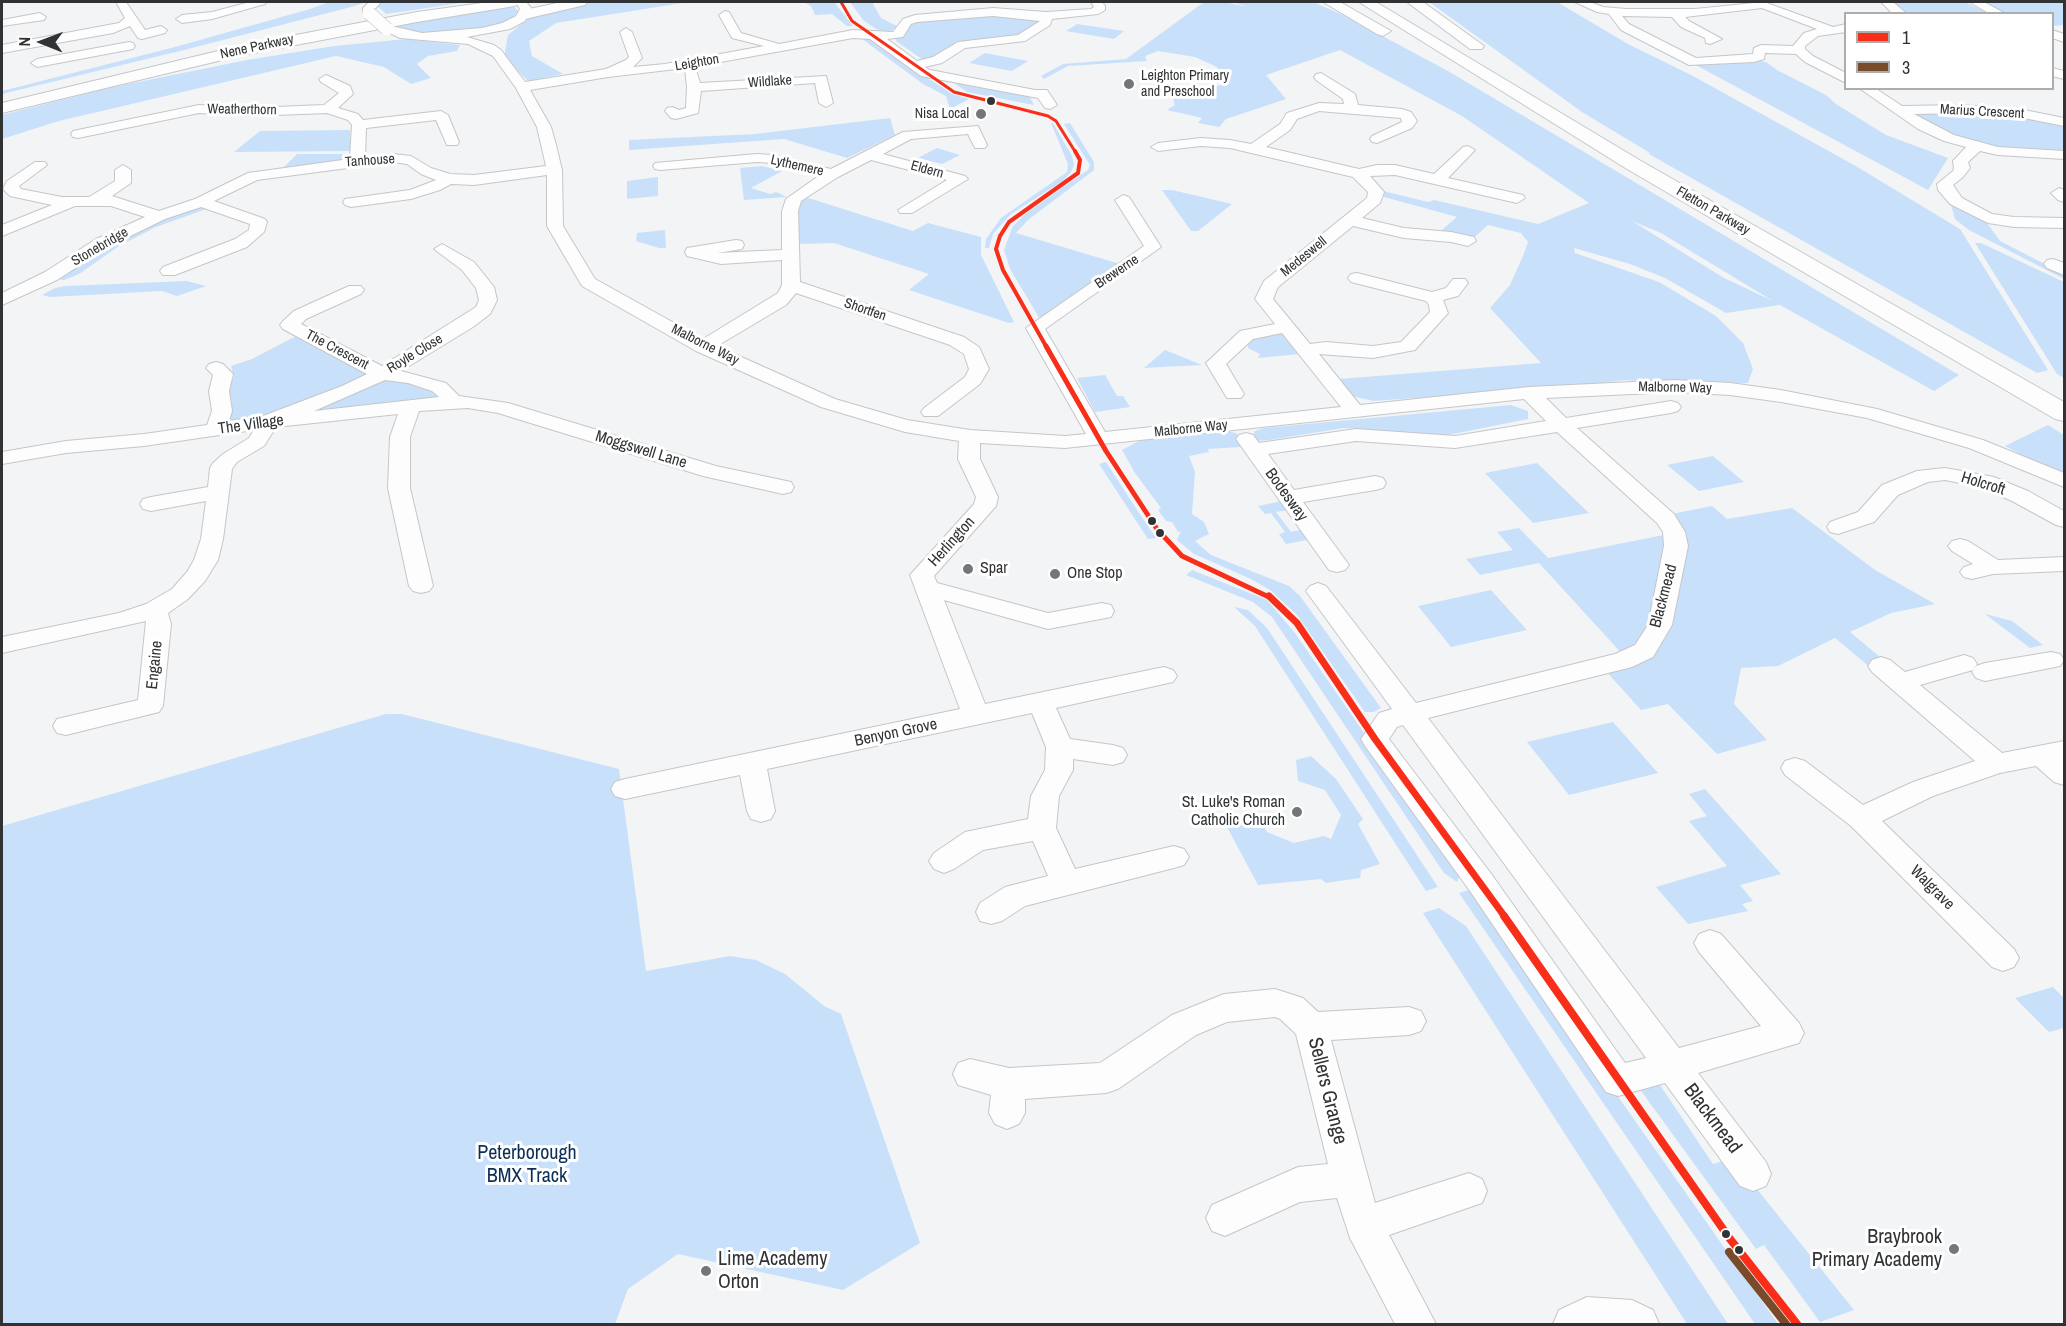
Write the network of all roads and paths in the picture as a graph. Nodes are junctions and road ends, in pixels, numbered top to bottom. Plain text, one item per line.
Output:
1 (121, 2) edge
2 (261, 2) edge
3 (488, 2) edge
4 (580, 2) edge
5 (1096, 2) edge
6 (1330, 2) edge
7 (1366, 2) edge
8 (1382, 2) edge
9 (1414, 2) edge
10 (1581, 2) edge
11 (1881, 2) edge
12 (1887, 2) edge
13 (1976, 2) edge
14 (1758, 3) edge
15 (368, 6) edge
16 (520, 9) edge
17 (1613, 12) junction
18 (1899, 12) edge
19 (1996, 12) edge
20 (1675, 14) junction
21 (725, 15) dead end
22 (1046, 16) junction
23 (40, 17) dead end
24 (132, 19) junction
25 (182, 19) dead end
26 (2, 23) edge
27 (296, 24) dead end
28 (1844, 28) edge
29 (161, 30) dead end
30 (1831, 30) junction
31 (626, 32) dead end
32 (872, 34) junction
33 (409, 36) junction
34 (437, 37) junction
35 (1710, 40) dead end
36 (24, 45) junction
37 (129, 46) dead end
38 (783, 47) junction
39 (2, 49) edge
40 (1799, 50) junction
41 (497, 53) junction
42 (1490, 56) dead end
43 (688, 64) junction
44 (916, 65) junction
45 (1509, 69) dead end
46 (608, 73) junction
47 (1321, 77) dead end
48 (1844, 78) edge
49 (326, 79) dead end
50 (522, 87) junction
51 (694, 87) junction
52 (1359, 87) dead end
53 (1340, 90) junction
54 (1868, 90) edge
55 (826, 103) dead end
56 (4, 105) edge
57 (1050, 105) dead end
58 (1351, 109) junction
59 (328, 110) junction
60 (1899, 110) junction
61 (672, 111) dead end
62 (1547, 113) junction
63 (2064, 122) edge
64 (1583, 123) junction
65 (359, 125) junction
66 (78, 134) dead end
67 (1388, 135) dead end
68 (452, 142) dead end
69 (980, 145) dead end
70 (1158, 147) dead end
71 (1975, 147) junction
72 (1254, 149) junction
73 (1468, 150) dead end
74 (868, 155) junction
75 (2064, 155) edge
76 (551, 156) junction
77 (357, 161) junction
78 (660, 166) dead end
79 (1286, 166) dead end
80 (5, 167) dead end
81 (123, 170) dead end
82 (1351, 172) junction
83 (833, 174) junction
84 (253, 176) joint
85 (448, 179) junction
86 (1438, 179) junction
87 (6, 190) edge
88 (1517, 198) dead end
89 (95, 200) junction
90 (1123, 200) dead end
91 (70, 202) junction
92 (201, 202) junction
93 (351, 202) dead end
94 (906, 210) dead end
95 (159, 216) junction
96 (1349, 220) junction
97 (2064, 223) edge
98 (2, 231) edge
99 (1468, 241) dead end
100 (736, 245) dead end
101 (442, 247) dead end
102 (789, 255) junction
103 (169, 270) dead end
104 (1357, 278) dead end
105 (1459, 283) dead end
106 (791, 285) junction
107 (356, 290) dead end
108 (1431, 297) junction
109 (2, 300) edge
110 (1286, 327) junction
111 (703, 347) junction
112 (1305, 350) junction
113 (216, 368) dead end
114 (382, 374) junction
115 (1529, 393) junction
116 (1234, 394) dead end
117 (2064, 396) edge
118 (449, 402) junction
119 (410, 407) junction
120 (501, 407) joint
121 (1671, 407) dead end
122 (1354, 410) junction
123 (962, 411) dead end
124 (2064, 413) edge
125 (267, 422) junction
126 (1236, 424) junction
127 (1561, 425) junction
128 (216, 430) junction
129 (970, 436) junction
130 (1099, 439) junction
131 (1254, 450) junction
132 (2, 458) edge
133 (2064, 481) edge
134 (1375, 483) dead end
135 (783, 487) dead end
136 (218, 492) junction
137 (1288, 498) junction
138 (151, 504) dead end
139 (2064, 520) edge
140 (1838, 526) dead end
141 (1960, 546) dead end
142 (2064, 564) edge
143 (1337, 565) dead end
144 (422, 586) dead end
145 (927, 588) junction
146 (1318, 591) dead end
147 (155, 610) junction
148 (1102, 611) dead end
149 (2, 645) edge
150 (2051, 659) edge
151 (1164, 676) dead end
152 (1040, 702) junction
153 (1408, 714) junction
154 (976, 716) junction
155 (66, 726) dead end
156 (1060, 747) junction
157 (2053, 753) edge
158 (1113, 755) dead end
159 (752, 763) junction
160 (1997, 764) junction
161 (1794, 768) dead end
162 (2064, 775) edge
163 (625, 789) dead end
164 (761, 811) dead end
165 (1861, 818) junction
166 (1042, 828) junction
167 (1174, 857) dead end
168 (944, 861) dead end
169 (1067, 885) junction
170 (991, 912) dead end
171 (1710, 943) dead end
172 (2003, 958) dead end
173 (1409, 1021) dead end
174 (1311, 1027) junction
175 (1671, 1065) junction
176 (970, 1074) dead end
177 (1753, 1174) dead end
178 (1350, 1179) junction
179 (1469, 1191) dead end
180 (1225, 1218) dead end
181 (1363, 1225) junction
182 (1416, 1324) edge
183 (1573, 1324) edge
184 (1639, 1324) edge

1 - 24 street
2 - 25 street
3 - 56 highway, Nene Parkway
4 - 16 highway, Nene Parkway
5 - 22 street, Leighton
6 - 62 highway
7 - 62 highway, Fletton Parkway
8 - 64 highway, Fletton Parkway
9 - 42 highway
10 - 17 street
11 - 12 street
12 - 18 street
13 - 19 street
14 - 20 street
14 - 30 street
15 - 33 street, bridge
16 - 34 street
16 - 41 street
16 - 56 highway, Nene Parkway
17 - 20 street
17 - 40 street
20 - 35 street
21 - 38 street
22 - 32 street, Leighton
22 - 44 street
23 - 26 street
24 - 29 street
24 - 36 street
27 - 56 highway
28 - 30 street
30 - 40 street
31 - 46 street
32 - 38 street, Leighton
32 - 44 street
33 - 34 street
33 - 56 highway
34 - 41 street
36 - 37 street
36 - 39 street
38 - 43 street, Leighton
40 - 48 street
41 - 50 street, Malborne Way
43 - 46 street, Leighton
43 - 51 street
44 - 57 street
45 - 64 highway
46 - 50 street, Leighton
47 - 53 street
49 - 59 street
50 - 76 street, Malborne Way
51 - 55 street, Wildlake
51 - 61 street
52 - 53 street
53 - 58 street
54 - 60 street
58 - 67 street
58 - 72 street
59 - 65 street, Weatherthorn
59 - 66 street, Weatherthorn
60 - 63 street, Marius Crescent
60 - 71 street
62 - 124 highway, Fletton Parkway
64 - 117 highway, Fletton Parkway
65 - 68 street
65 - 77 street
69 - 74 street, Eldern
70 - 72 street
71 - 75 street
71 - 97 street
72 - 82 street
73 - 86 street
74 - 83 street, Eldern
74 - 94 street, Eldern
76 - 85 street, Tanhouse
76 - 111 street, Malborne Way
77 - 84 street, Tanhouse
77 - 85 street, Tanhouse
78 - 83 street, Lythemere
79 - 82 street
80 - 87 street
81 - 89 street
82 - 86 street
82 - 96 street, Medeswell
83 - 102 street, Lythemere
84 - 92 street, Stonebridge
85 - 93 street
86 - 88 street
87 - 91 street
89 - 91 street
89 - 95 street
90 - 130 street, Brewerne
91 - 98 street
92 - 95 street, Stonebridge
92 - 103 street
95 - 109 street, Stonebridge
96 - 99 street
96 - 110 street, Medeswell
100 - 102 street
101 - 114 street, Royle Close
102 - 106 street
104 - 108 street
105 - 108 street
106 - 111 street
106 - 123 street, Shortfen
107 - 114 street, The Crescent
108 - 112 street
110 - 112 street, Medeswell
110 - 116 street
111 - 129 street, Malborne Way
112 - 122 street, Medeswell
113 - 128 street
114 - 118 street, The Crescent
114 - 125 street, Royle Close
115 - 122 street, Malborne Way
115 - 127 street, Blackmead
115 - 133 street, Malborne Way
118 - 119 street, The Village
118 - 120 street, The Village
119 - 125 street, The Village
119 - 144 street
120 - 135 street, Moggswell Lane
121 - 127 street
122 - 126 street, Malborne Way
125 - 128 street, The Village
125 - 136 street
126 - 130 street, Malborne Way
126 - 131 street, Bodesway
127 - 131 street
127 - 153 street, Blackmead
128 - 132 street, The Village
129 - 130 street, Malborne Way
129 - 145 street, Herlington
131 - 137 street, Bodesway
134 - 137 street
136 - 138 street
136 - 147 street
137 - 143 street, Bodesway
139 - 140 street, Holcroft
141 - 142 street
145 - 148 street
145 - 154 street, Herlington
146 - 153 street, Blackmead
147 - 149 street
147 - 155 street, Engaine
150 - 160 street
151 - 152 street, Benyon Grove
152 - 154 street, Benyon Grove
152 - 156 street
153 - 175 street, Blackmead
153 - 175 street, Blackmead
154 - 159 street, Benyon Grove
156 - 158 street
156 - 166 street
157 - 160 street
157 - 162 street
159 - 163 street, Benyon Grove
159 - 164 street
160 - 165 street
161 - 165 street, Walgrave
165 - 172 street, Walgrave
166 - 168 street
166 - 169 street
167 - 169 street
169 - 170 street
171 - 175 street, Blackmead
173 - 174 street
174 - 176 street, Sellers Grange
174 - 178 street, Sellers Grange
175 - 177 street, Blackmead
178 - 180 street
178 - 181 street, Sellers Grange
179 - 181 street
181 - 182 street, Sellers Grange
183 - 184 street

